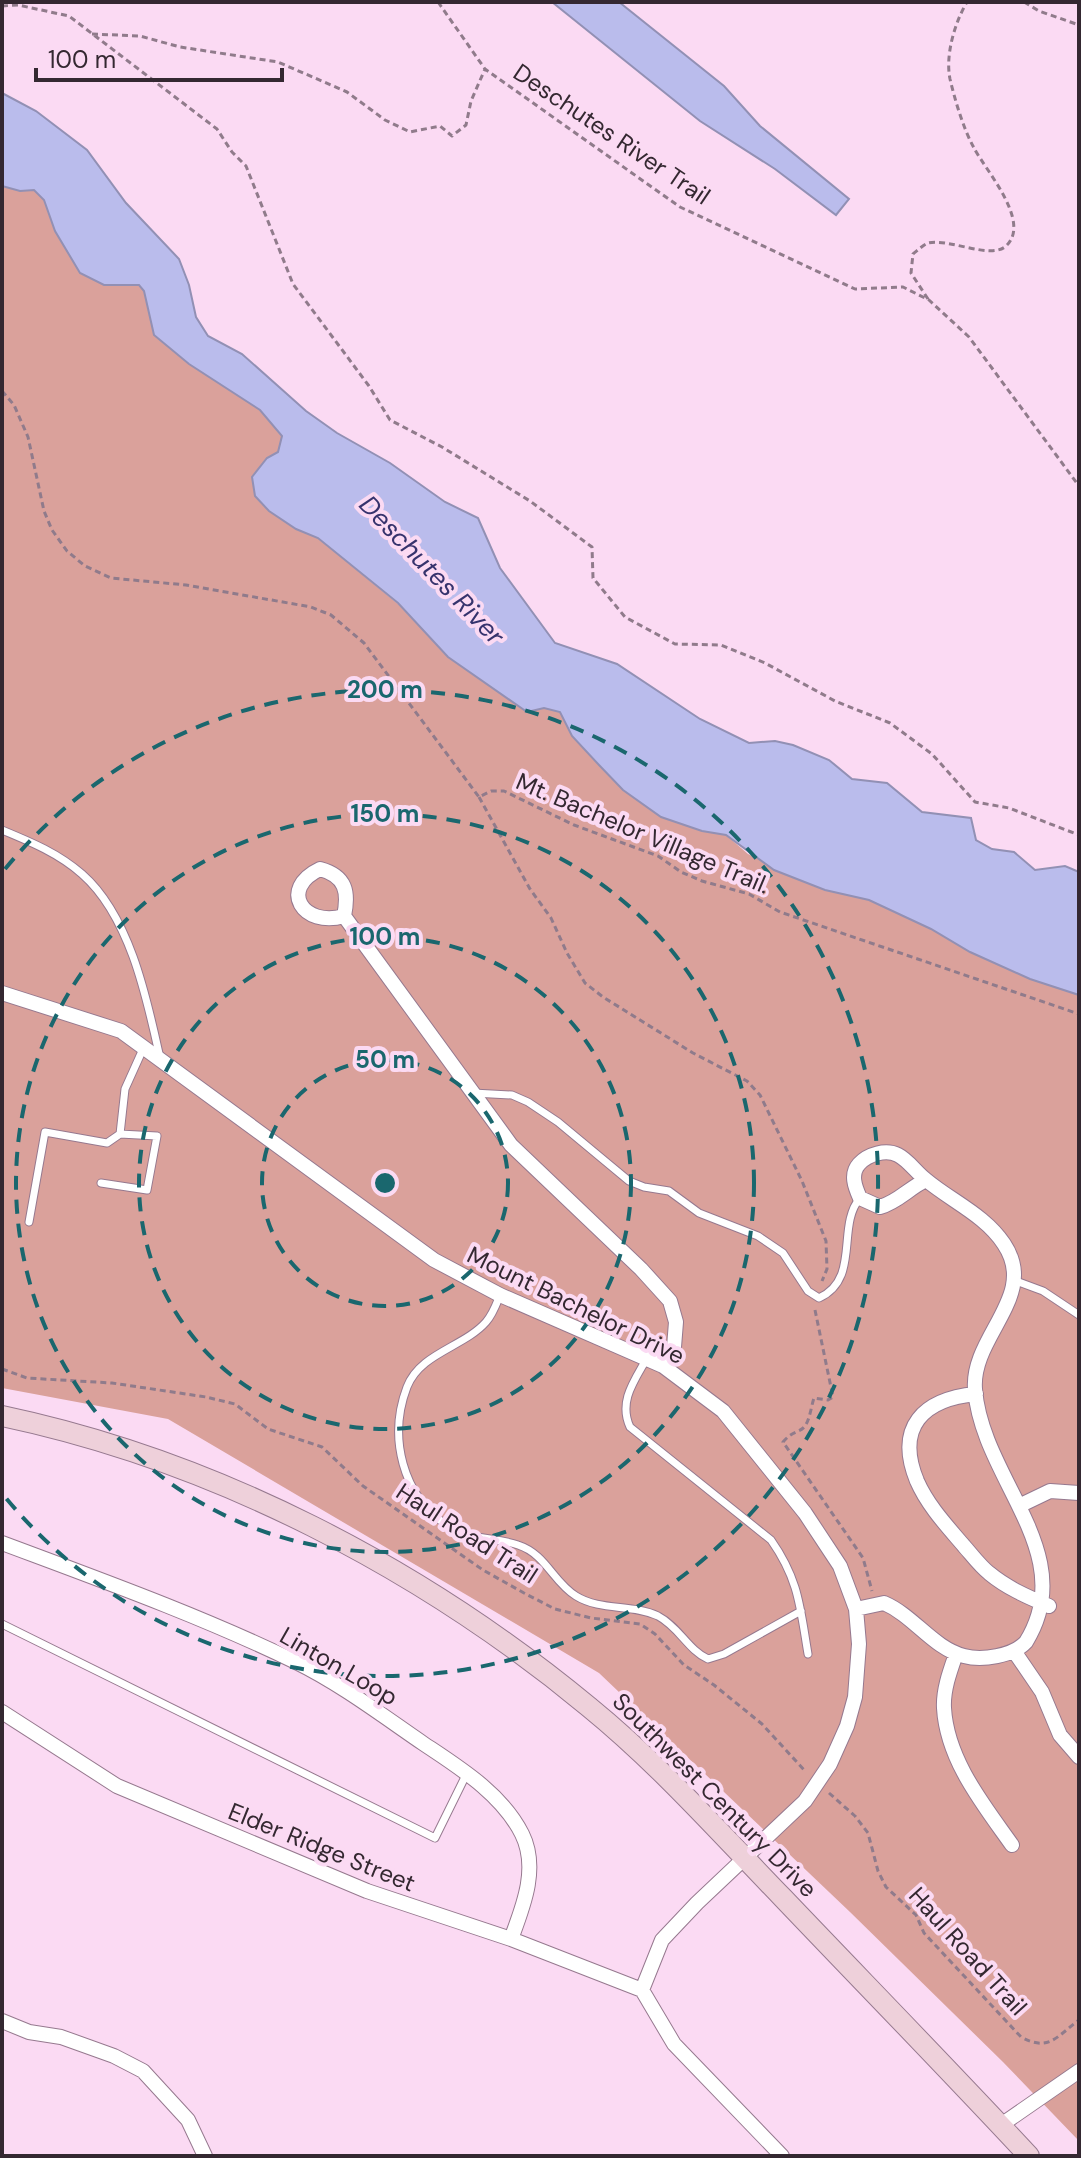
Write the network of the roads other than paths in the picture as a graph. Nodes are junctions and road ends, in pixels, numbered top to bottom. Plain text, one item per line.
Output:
1 (2, 830) edge
2 (344, 916) dead end
3 (2, 993) edge
4 (143, 1049) junction
5 (160, 1060) junction
6 (471, 1092) junction
7 (120, 1134) junction
8 (926, 1180) junction
9 (101, 1183) dead end
10 (860, 1198) junction
11 (29, 1222) dead end
12 (1016, 1281) junction
13 (500, 1295) junction
14 (1079, 1315) edge
15 (647, 1358) junction
16 (663, 1366) junction
17 (976, 1394) junction
18 (2, 1416) edge
19 (1079, 1493) edge
20 (1025, 1503) junction
21 (2, 1543) edge
22 (1049, 1606) junction
23 (856, 1609) junction
24 (801, 1611) junction
25 (2, 1624) edge
26 (1014, 1651) junction
27 (808, 1654) dead end
28 (956, 1654) junction
29 (2, 1712) edge
30 (1079, 1757) edge
31 (466, 1775) junction
32 (1012, 1845) dead end
33 (744, 1857) junction
34 (511, 1939) junction
35 (642, 1990) junction
36 (2, 2021) edge
37 (1079, 2071) edge
38 (1001, 2125) junction
39 (205, 2156) edge
40 (782, 2156) edge
41 (1029, 2156) edge

1 - 5 lane
2 - 6 street
3 - 4 street, Mount Bachelor Drive
4 - 5 street, Mount Bachelor Drive
4 - 7 lane
5 - 13 street, Mount Bachelor Drive
6 - 10 lane
6 - 16 street
7 - 9 lane
7 - 11 lane
8 - 10 street
8 - 10 street
8 - 12 street
12 - 14 lane
12 - 17 street
13 - 15 street, Mount Bachelor Drive
13 - 24 lane
15 - 16 street, Mount Bachelor Drive
15 - 24 lane
16 - 23 street, Mount Bachelor Drive
17 - 20 street
17 - 22 street
18 - 33 main road, Southwest Century Drive
19 - 20 street
20 - 22 street
21 - 31 street, Linton Loop
22 - 26 street
23 - 28 street
23 - 33 street, Mount Bachelor Drive
24 - 27 lane
25 - 31 lane
26 - 28 street
26 - 30 street
28 - 32 street
29 - 34 street, Elder Ridge Street
31 - 34 street, Linton Loop
33 - 35 street, Mount Bachelor Drive
33 - 38 main road, Southwest Century Drive
34 - 35 street, Elder Ridge Street
35 - 40 street
36 - 39 street
37 - 38 street
38 - 41 main road, Southwest Century Drive

